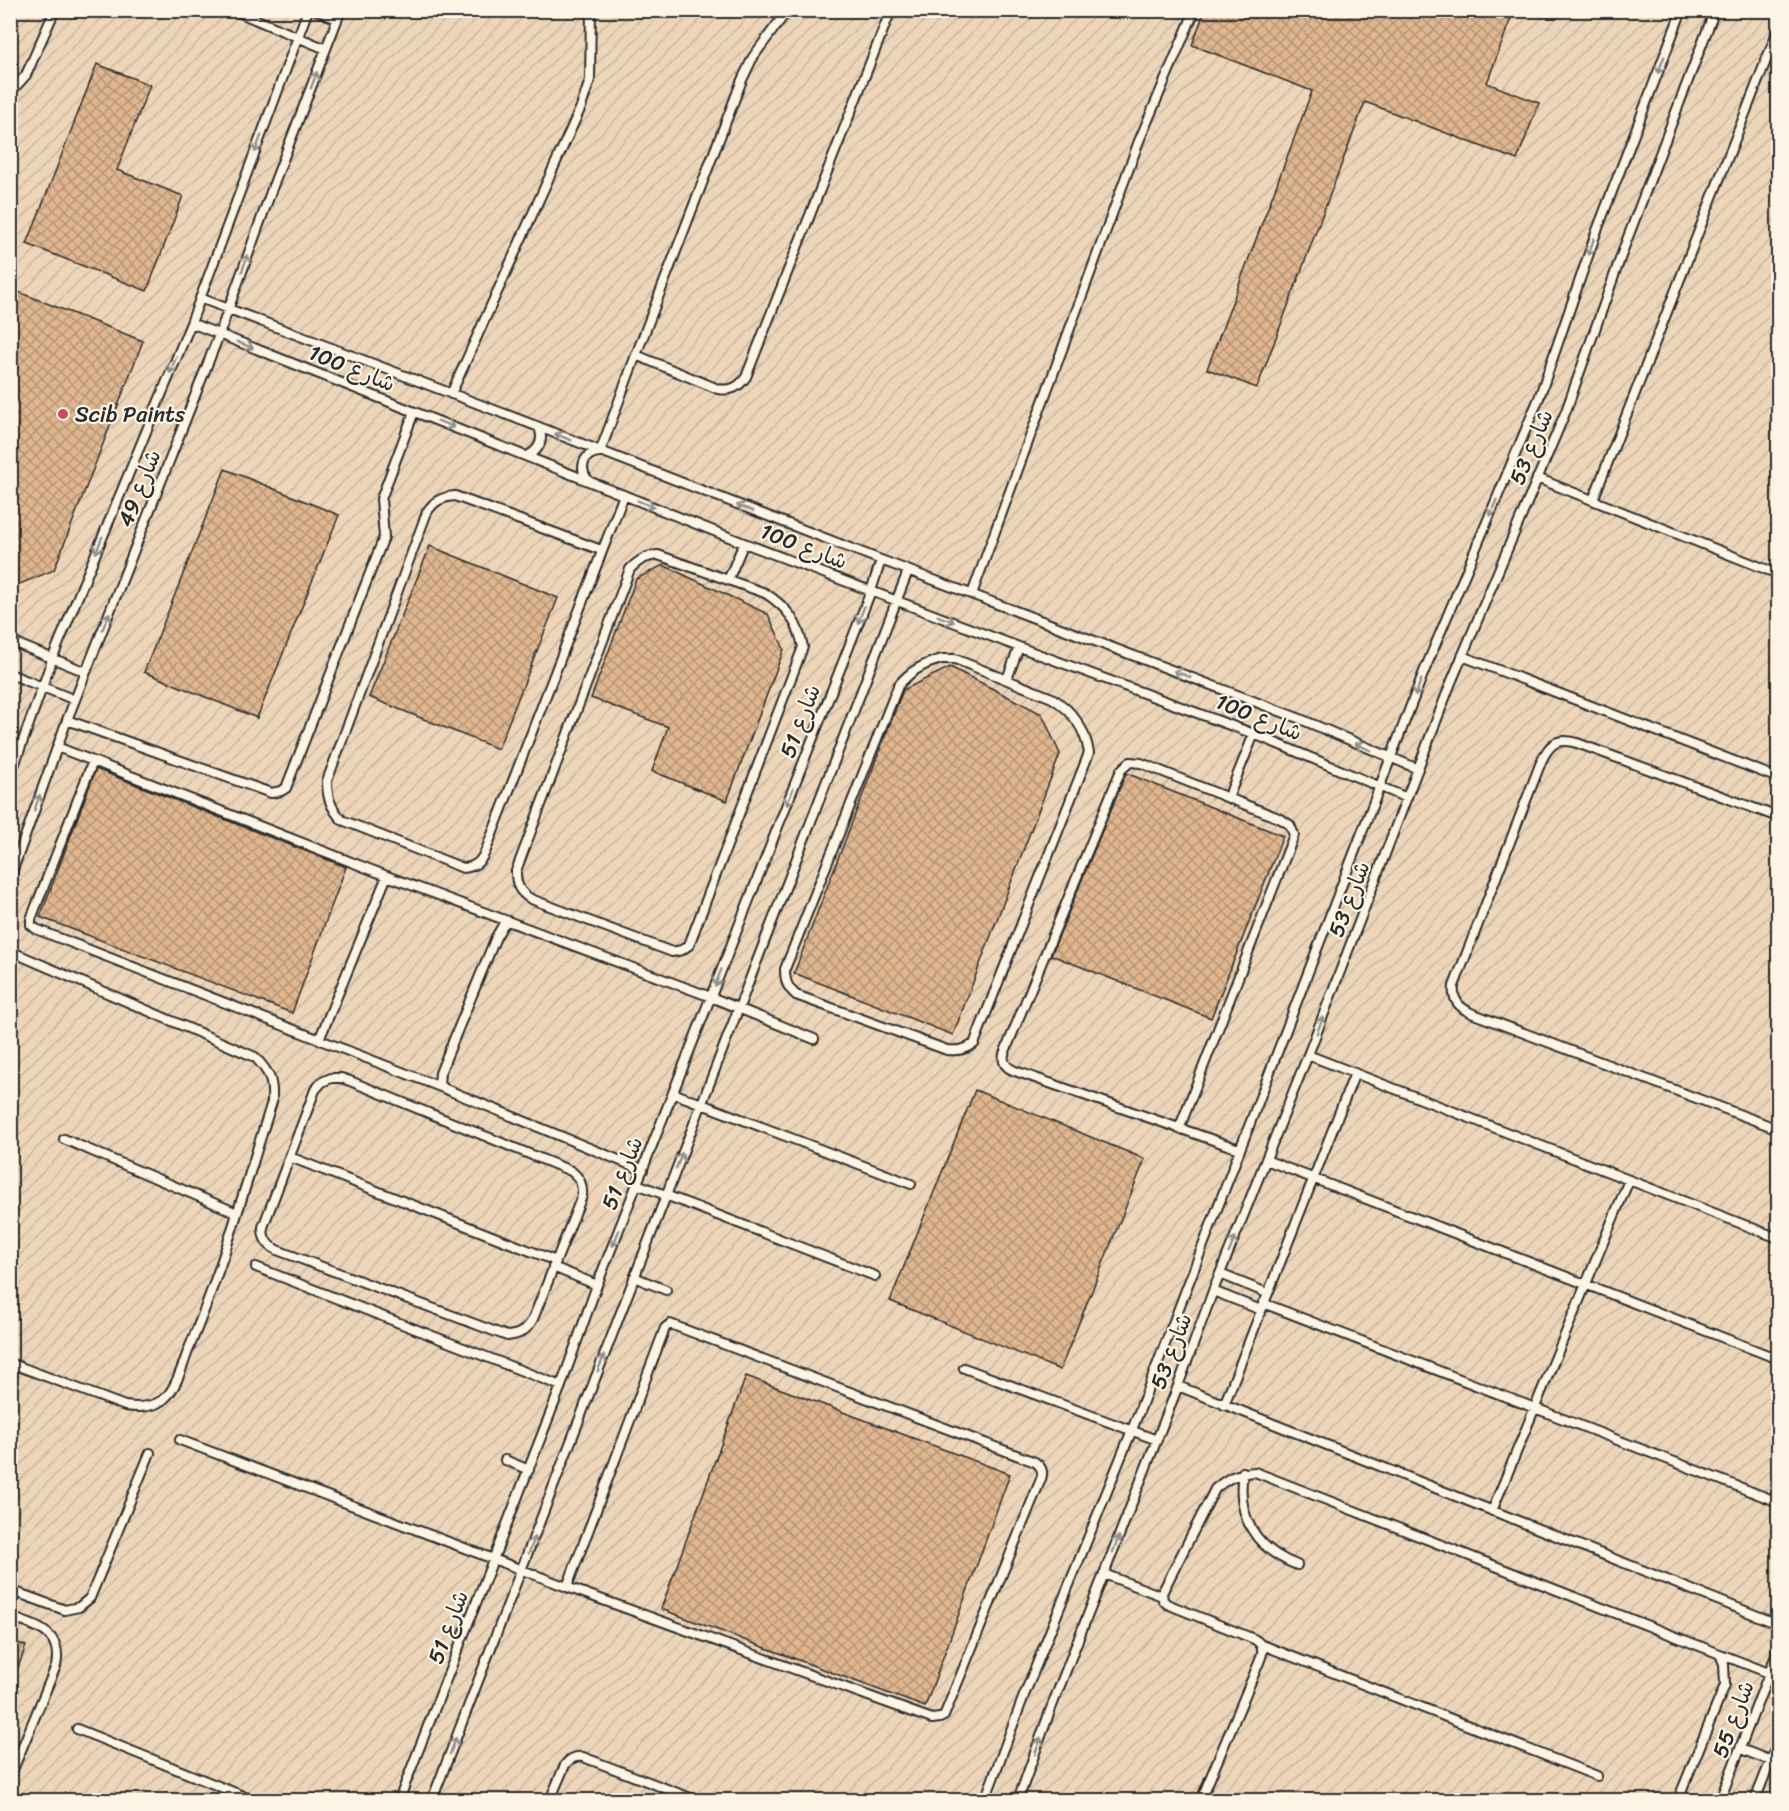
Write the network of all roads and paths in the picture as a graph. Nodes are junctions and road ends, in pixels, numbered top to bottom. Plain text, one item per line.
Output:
1 (55, 10) edge
2 (233, 10) edge
3 (308, 10) edge
4 (316, 10) edge
5 (341, 10) edge
6 (591, 10) edge
7 (891, 10) edge
8 (1195, 10) edge
9 (1682, 10) edge
10 (1715, 10) edge
11 (784, 15) dead end
12 (337, 19) junction
13 (1779, 30) edge
14 (299, 38) junction
15 (326, 49) junction
16 (10, 93) edge
17 (200, 298) junction
18 (228, 309) junction
19 (191, 323) junction
20 (219, 334) junction
21 (636, 355) junction
22 (451, 394) junction
23 (414, 411) junction
24 (539, 427) junction
25 (600, 452) junction
26 (527, 456) junction
27 (1537, 478) junction
28 (589, 481) junction
29 (624, 495) junction
30 (1593, 500) junction
31 (744, 543) junction
32 (601, 550) junction
33 (881, 561) junction
34 (908, 571) junction
35 (1779, 574) edge
36 (728, 580) junction
37 (871, 591) junction
38 (972, 594) junction
39 (897, 601) junction
40 (10, 641) edge
41 (1019, 647) junction
42 (1462, 656) junction
43 (53, 657) junction
44 (86, 672) junction
45 (10, 674) edge
46 (1007, 679) junction
47 (43, 687) junction
48 (75, 700) junction
49 (67, 720) junction
50 (1254, 734) junction
51 (57, 747) junction
52 (1391, 759) junction
53 (93, 761) junction
54 (1418, 769) junction
55 (10, 777) edge
56 (1779, 778) edge
57 (1380, 788) junction
58 (1228, 798) junction
59 (1407, 798) junction
60 (1779, 817) edge
61 (387, 876) junction
62 (10, 878) edge
63 (508, 921) junction
64 (10, 951) edge
65 (711, 997) junction
66 (739, 1009) junction
67 (814, 1039) dead end
68 (319, 1040) junction
69 (1308, 1055) junction
70 (1355, 1073) junction
71 (443, 1088) junction
72 (673, 1093) junction
73 (701, 1103) junction
74 (1179, 1128) junction
75 (1779, 1129) edge
76 (64, 1139) dead end
77 (1239, 1149) junction
78 (290, 1157) junction
79 (1266, 1160) junction
80 (643, 1170) junction
81 (1312, 1178) junction
82 (1629, 1180) junction
83 (637, 1184) junction
84 (911, 1184) dead end
85 (665, 1195) junction
86 (237, 1213) junction
87 (1779, 1238) edge
88 (554, 1264) junction
89 (256, 1267) dead end
90 (1220, 1274) junction
91 (875, 1276) dead end
92 (634, 1277) junction
93 (1586, 1284) junction
94 (597, 1285) junction
95 (666, 1290) dead end
96 (1213, 1292) junction
97 (1267, 1293) junction
98 (1262, 1306) junction
99 (1779, 1359) edge
100 (10, 1363) edge
101 (964, 1368) dead end
102 (561, 1386) junction
103 (1178, 1386) junction
104 (1224, 1405) junction
105 (1534, 1408) junction
106 (1132, 1430) junction
107 (180, 1440) dead end
108 (1157, 1440) junction
109 (150, 1453) dead end
110 (505, 1460) dead end
111 (529, 1470) junction
112 (1243, 1472) junction
113 (1779, 1502) edge
114 (1492, 1511) junction
115 (493, 1560) junction
116 (1297, 1565) dead end
117 (522, 1570) junction
118 (1104, 1574) junction
119 (567, 1587) junction
120 (10, 1590) edge
121 (1162, 1596) junction
122 (10, 1617) edge
123 (1779, 1624) edge
124 (1260, 1644) junction
125 (1779, 1650) edge
126 (1720, 1654) junction
127 (1769, 1673) junction
128 (77, 1730) dead end
129 (1779, 1742) edge
130 (1741, 1749) junction
131 (1771, 1761) junction
132 (1597, 1776) dead end
133 (10, 1777) edge
134 (253, 1800) edge
135 (399, 1800) edge
136 (432, 1800) edge
137 (550, 1800) edge
138 (696, 1800) edge
139 (985, 1800) edge
140 (1018, 1800) edge
141 (1201, 1800) edge
142 (1678, 1800) edge
143 (1720, 1800) edge
144 (1755, 1800) edge

1 - 16 lane
2 - 14 lane
3 - 14 lane, شارع 49
4 - 12 lane
5 - 12 lane, شارع 49
6 - 22 lane
7 - 21 lane
8 - 38 lane
9 -> 52 lane, شارع 53
10 - 27 lane, شارع 53
11 - 21 lane
12 - 15 lane, شارع 49
13 - 30 lane
14 - 15 lane
14 -> 17 lane, شارع 49
18 -> 15 lane, شارع 49
17 - 18 lane, شارع 100
17 - 19 lane, شارع 49
18 - 20 lane, شارع 49
18 - 22 lane, شارع 100
19 - 20 lane, شارع 100
19 -> 43 lane, شارع 49
20 -> 23 lane, شارع 100
44 -> 20 lane, شارع 49
21 - 25 lane
22 - 24 lane, شارع 100
23 -> 26 lane, شارع 100
23 - 49 lane
25 -> 24 lane, شارع 100
24 - 26 lane
25 - 28 lane
33 -> 25 lane, شارع 100
26 - 28 lane, شارع 100
27 - 30 lane
27 - 42 lane, شارع 53
28 - 29 lane, شارع 100
29 -> 31 lane, شارع 100
29 - 32 lane
30 - 35 lane
31 - 36 lane
31 - 37 lane, شارع 100
32 - 32 lane
33 - 34 lane, شارع 100
33 - 37 lane, شارع 51
34 - 38 lane, شارع 100
34 - 39 lane, شارع 51
36 - 36 lane
37 - 39 lane, شارع 100
37 -> 65 lane, شارع 51
52 -> 38 lane, شارع 100
39 -> 41 lane, شارع 100
39 - 66 lane, شارع 51
40 - 43 lane
41 - 46 lane
41 - 50 lane, شارع 100
42 - 54 lane, شارع 53
42 - 56 lane
43 - 44 lane
43 - 47 lane, شارع 49
44 - 48 lane, شارع 49
45 - 47 lane
46 - 46 lane
47 - 48 lane
47 - 55 lane, شارع 49
48 - 49 lane, شارع 49
49 - 51 lane, شارع 49
50 - 57 lane, شارع 100
50 - 58 lane
51 - 53 lane
62 -> 51 lane, شارع 49
52 - 54 lane, شارع 100
52 - 57 lane, شارع 53
53 - 61 lane
53 - 68 lane
54 - 59 lane, شارع 53
57 - 59 lane, شارع 100
57 - 77 lane, شارع 53
58 - 74 lane
58 - 74 lane
69 -> 59 lane, شارع 53
60 - 75 lane
61 - 63 lane
61 - 68 lane
63 - 65 lane
63 - 71 lane
64 - 86 lane
65 - 66 lane
65 - 72 lane, شارع 51
66 - 67 lane
66 - 73 lane, شارع 51
68 - 71 lane
69 - 70 lane
69 - 79 lane, شارع 53
70 - 81 lane
70 - 82 lane
71 - 80 lane
72 - 73 lane
72 - 80 lane, شارع 51
73 - 84 lane
85 -> 73 lane, شارع 51
74 - 77 lane
76 - 86 lane
77 - 106 lane, شارع 53
78 - 88 lane
78 - 88 lane
78 - 88 lane
79 - 81 lane
90 -> 79 lane, شارع 53
80 - 83 lane, شارع 51
81 - 93 lane
81 - 97 lane
82 - 87 lane
82 - 93 lane
83 - 85 lane
83 -> 94 lane, شارع 51
85 - 91 lane
85 - 92 lane, شارع 51
86 - 100 lane
88 - 94 lane
89 - 102 lane
90 - 96 lane, شارع 53
90 - 97 lane
92 - 95 lane
117 -> 92 lane, شارع 51
93 - 99 lane
93 - 105 lane
94 - 102 lane, شارع 51
96 - 98 lane
96 - 103 lane, شارع 53
97 - 98 lane
98 - 104 lane
98 - 105 lane
101 - 106 lane
102 - 111 lane, شارع 51
103 - 104 lane
103 - 108 lane, شارع 53
104 - 114 lane
105 - 113 lane
105 - 114 lane
106 - 108 lane
106 - 139 lane, شارع 53
107 - 115 lane
118 -> 108 lane, شارع 53
109 - 120 lane
110 - 111 lane
111 - 115 lane, شارع 51
112 - 116 lane
112 - 121 lane
112 - 126 lane
114 - 123 lane
115 - 117 lane
115 - 135 lane, شارع 51
117 - 119 lane
136 -> 117 lane, شارع 51
118 - 121 lane
140 -> 118 lane, شارع 53
119 - 119 lane
121 - 124 lane
122 - 133 lane
124 - 132 lane
124 - 141 lane
125 - 127 lane, شارع 55
126 - 127 lane
126 - 142 lane
127 - 130 lane, شارع 55
128 - 134 lane
129 - 131 lane
130 - 131 lane
130 - 143 lane, شارع 55
131 - 144 lane
137 - 138 lane

